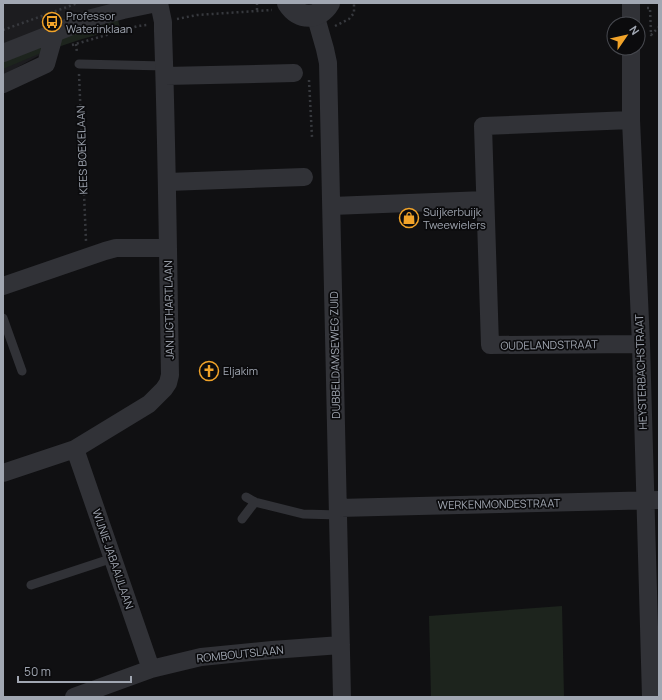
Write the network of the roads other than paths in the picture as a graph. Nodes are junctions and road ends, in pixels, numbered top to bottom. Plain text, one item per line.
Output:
1 (158, 3) edge
2 (631, 3) edge
3 (283, 6) edge
4 (323, 9) edge
5 (631, 16) edge
6 (55, 32) junction
7 (3, 53) edge
8 (631, 56) edge
9 (83, 64) road end
10 (165, 71) junction
11 (294, 73) dead end
12 (3, 84) edge
13 (631, 120) junction
14 (304, 177) dead end
15 (168, 182) junction
16 (485, 200) junction
17 (332, 206) junction
18 (168, 248) junction
19 (3, 286) edge
20 (3, 318) edge
21 (641, 344) junction
22 (22, 371) dead end
23 (75, 449) junction
24 (3, 473) edge
25 (246, 498) dead end
26 (652, 500) edge
27 (255, 502) junction
28 (338, 511) junction
29 (242, 518) dead end
30 (112, 558) junction
31 (30, 585) dead end
32 (341, 645) junction
33 (151, 669) junction
34 (74, 697) edge
35 (342, 697) edge
36 (651, 697) edge

1 - 6 street
1 - 10 street, JAN LIGTHARTLAAN
2 - 5 street
3 - 4 street
4 - 17 street, DUBBELDAMSEWEG ZUID
6 - 7 street
6 - 12 street
8 - 13 street, HEYSTERBACHSTRAAT
9 - 10 lane
10 - 11 street
10 - 15 street, JAN LIGTHARTLAAN
13 - 16 street, OUDELANDSTRAAT
13 - 21 street, HEYSTERBACHSTRAAT
14 - 15 street
15 - 18 street, JAN LIGTHARTLAAN
16 - 17 street
16 - 21 street, OUDELANDSTRAAT
17 - 28 street, DUBBELDAMSEWEG ZUID
18 - 19 street
18 - 23 street, JAN LIGTHARTLAAN
20 - 22 lane
21 - 26 street, HEYSTERBACHSTRAAT
23 - 24 street
23 - 30 street, WIJNIE JABAAIJLAAN
25 - 27 lane
26 - 28 street, WERKENMONDESTRAAT
26 - 36 street, HEYSTERBACHSTRAAT
27 - 28 lane
27 - 29 lane
28 - 32 street, DUBBELDAMSEWEG ZUID
30 - 31 lane
30 - 33 street, WIJNIE JABAAIJLAAN
32 - 33 street, ROMBOUTSLAAN
32 - 35 street, DUBBELDAMSEWEG ZUID
33 - 34 street, ROMBOUTSLAAN

